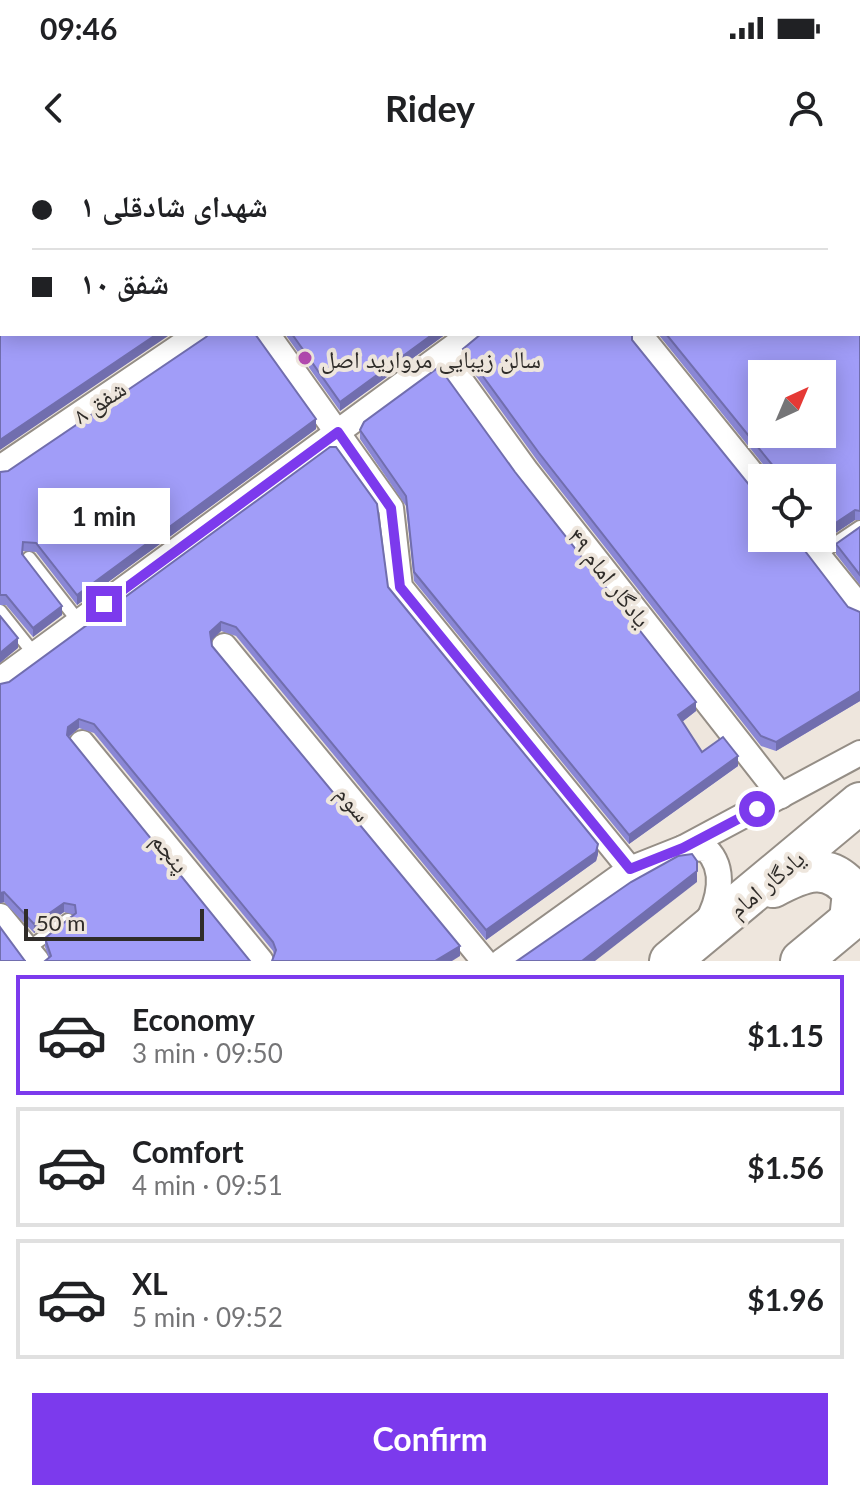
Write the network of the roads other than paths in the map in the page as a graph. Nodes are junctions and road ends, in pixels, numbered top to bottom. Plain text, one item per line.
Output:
1 (195, 336) edge
2 (268, 336) edge
3 (468, 336) edge
4 (644, 340) dead end
5 (443, 356) junction
6 (338, 432) junction
7 (0, 468) edge
8 (748, 469) edge
9 (860, 527) edge
10 (836, 536) edge
11 (816, 552) edge
12 (29, 558) edge
13 (860, 607) edge
14 (0, 611) edge
15 (79, 622) junction
16 (224, 646) dead end
17 (35, 655) junction
18 (0, 680) edge
19 (82, 743) dead end
20 (860, 753) edge
21 (781, 796) junction
22 (860, 803) edge
23 (683, 848) junction
24 (630, 869) junction
25 (747, 900) junction
26 (0, 916) edge
27 (855, 916) edge
28 (68, 920) edge
29 (684, 950) edge
30 (32, 955) edge
31 (261, 961) edge
32 (484, 961) edge
33 (502, 961) edge
34 (801, 961) edge

1 - 7 street, شفق ۸
2 - 6 street
3 - 5 street
4 - 8 street
5 - 6 street
5 - 21 street, یادگار امام ۴۹
6 - 15 street
6 - 24 street
9 - 10 lane
11 - 13 street
12 - 15 lane
14 - 17 lane
15 - 17 street
16 - 32 street, سوم
17 - 18 street
19 - 31 street, پنجم
20 - 21 street
21 - 23 street
22 - 25 main road, یادگار امام
23 - 24 street
23 - 29 street
24 - 33 street
25 - 27 main road
25 - 29 main road, یادگار امام
26 - 30 street
27 - 34 main road
28 - 30 lane

